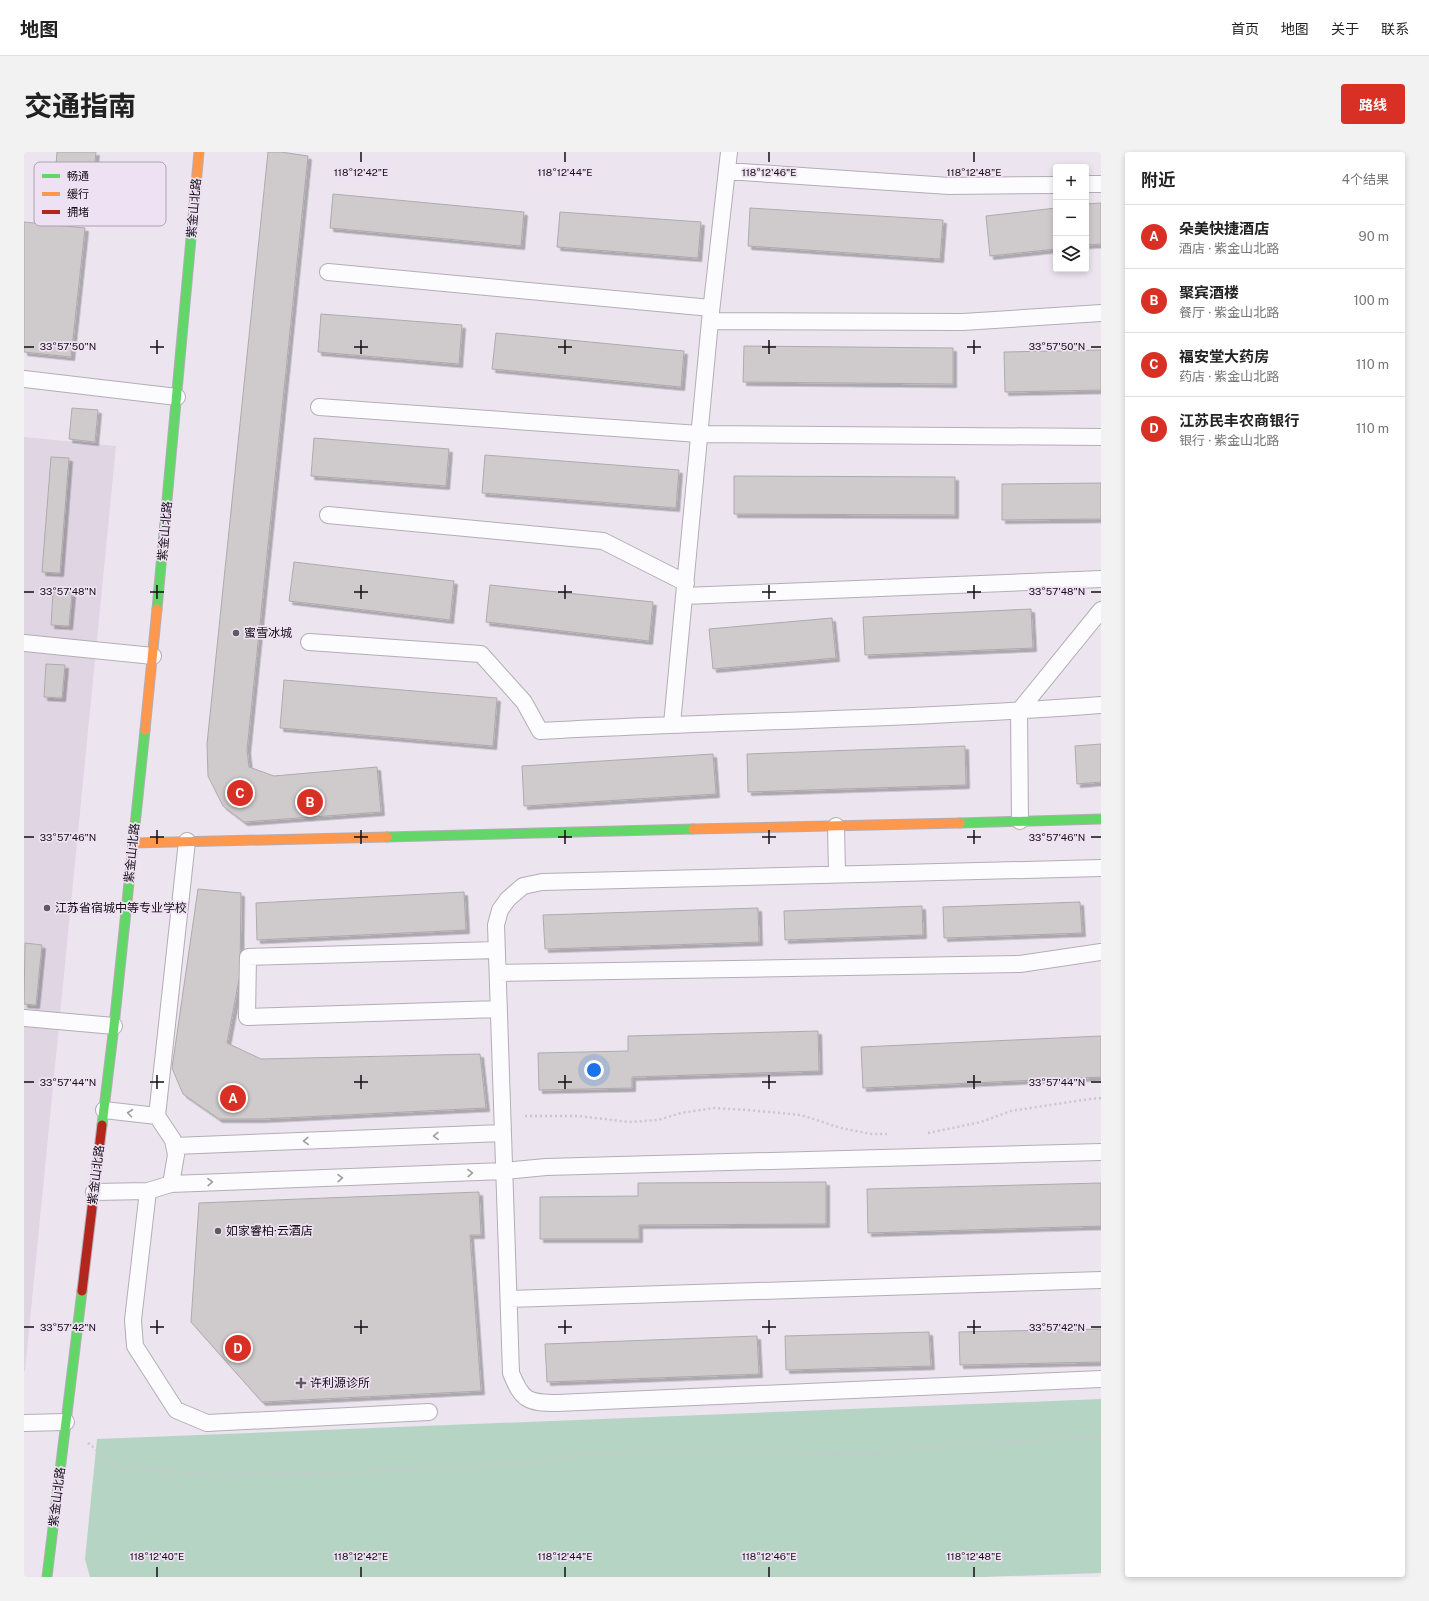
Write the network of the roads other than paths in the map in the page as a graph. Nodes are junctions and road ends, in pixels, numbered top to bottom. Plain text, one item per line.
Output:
1 (199, 152) edge
2 (729, 152) edge
3 (726, 171) junction
4 (1089, 184) edge
5 (1101, 184) edge
6 (1053, 185) edge
7 (328, 272) dead end
8 (1101, 313) edge
9 (711, 314) junction
10 (24, 379) edge
11 (177, 396) junction
12 (320, 407) dead end
13 (699, 434) junction
14 (1101, 437) edge
15 (328, 515) dead end
16 (1101, 579) edge
17 (685, 589) junction
18 (1101, 610) edge
19 (309, 642) dead end
20 (24, 643) edge
21 (153, 656) junction
22 (1101, 705) edge
23 (1019, 711) junction
24 (672, 724) junction
25 (1101, 819) edge
26 (1020, 821) junction
27 (836, 826) junction
28 (187, 841) junction
29 (133, 843) junction
30 (1101, 868) edge
31 (837, 874) junction
32 (497, 950) junction
33 (1101, 952) edge
34 (498, 973) junction
35 (499, 1009) junction
36 (24, 1018) edge
37 (114, 1026) junction
38 (104, 1110) junction
39 (157, 1116) junction
40 (503, 1133) junction
41 (174, 1146) junction
42 (1101, 1152) edge
43 (504, 1171) junction
44 (171, 1184) junction
45 (148, 1191) junction
46 (94, 1192) junction
47 (1101, 1280) edge
48 (509, 1298) junction
49 (1101, 1379) edge
50 (429, 1412) dead end
51 (66, 1422) junction
52 (24, 1423) edge
53 (47, 1577) edge

1 - 11 street, 紫金山北路
2 - 3 lane
3 - 6 lane
3 - 9 lane
4 - 5 lane
7 - 9 lane
8 - 9 lane
9 - 13 lane
10 - 11 lane
11 - 21 street, 紫金山北路
12 - 13 lane
13 - 14 lane
13 - 17 lane
15 - 17 lane
16 - 17 lane
17 - 24 lane
18 - 23 lane
19 - 24 lane
20 - 21 lane
21 - 29 street, 紫金山北路
22 - 23 lane
23 - 24 lane
23 - 26 lane
25 - 26 street
26 - 27 street
27 - 28 street
27 - 31 lane
28 - 29 street
28 - 39 lane
29 - 37 street, 紫金山北路
30 - 31 lane
31 - 32 lane
32 - 34 lane
32 - 35 lane
33 - 34 lane
34 - 35 lane
35 - 40 lane
36 - 37 lane
37 - 38 street, 紫金山北路
39 -> 38 lane
38 - 46 street, 紫金山北路
39 - 41 lane
40 -> 41 lane
40 - 43 lane
41 - 44 lane
42 - 43 lane
44 -> 43 lane
43 - 48 lane
44 - 45 lane
45 - 46 lane
45 - 50 lane
46 - 51 street, 紫金山北路
47 - 48 lane
48 - 49 lane
51 - 52 lane
51 - 53 street, 紫金山北路

